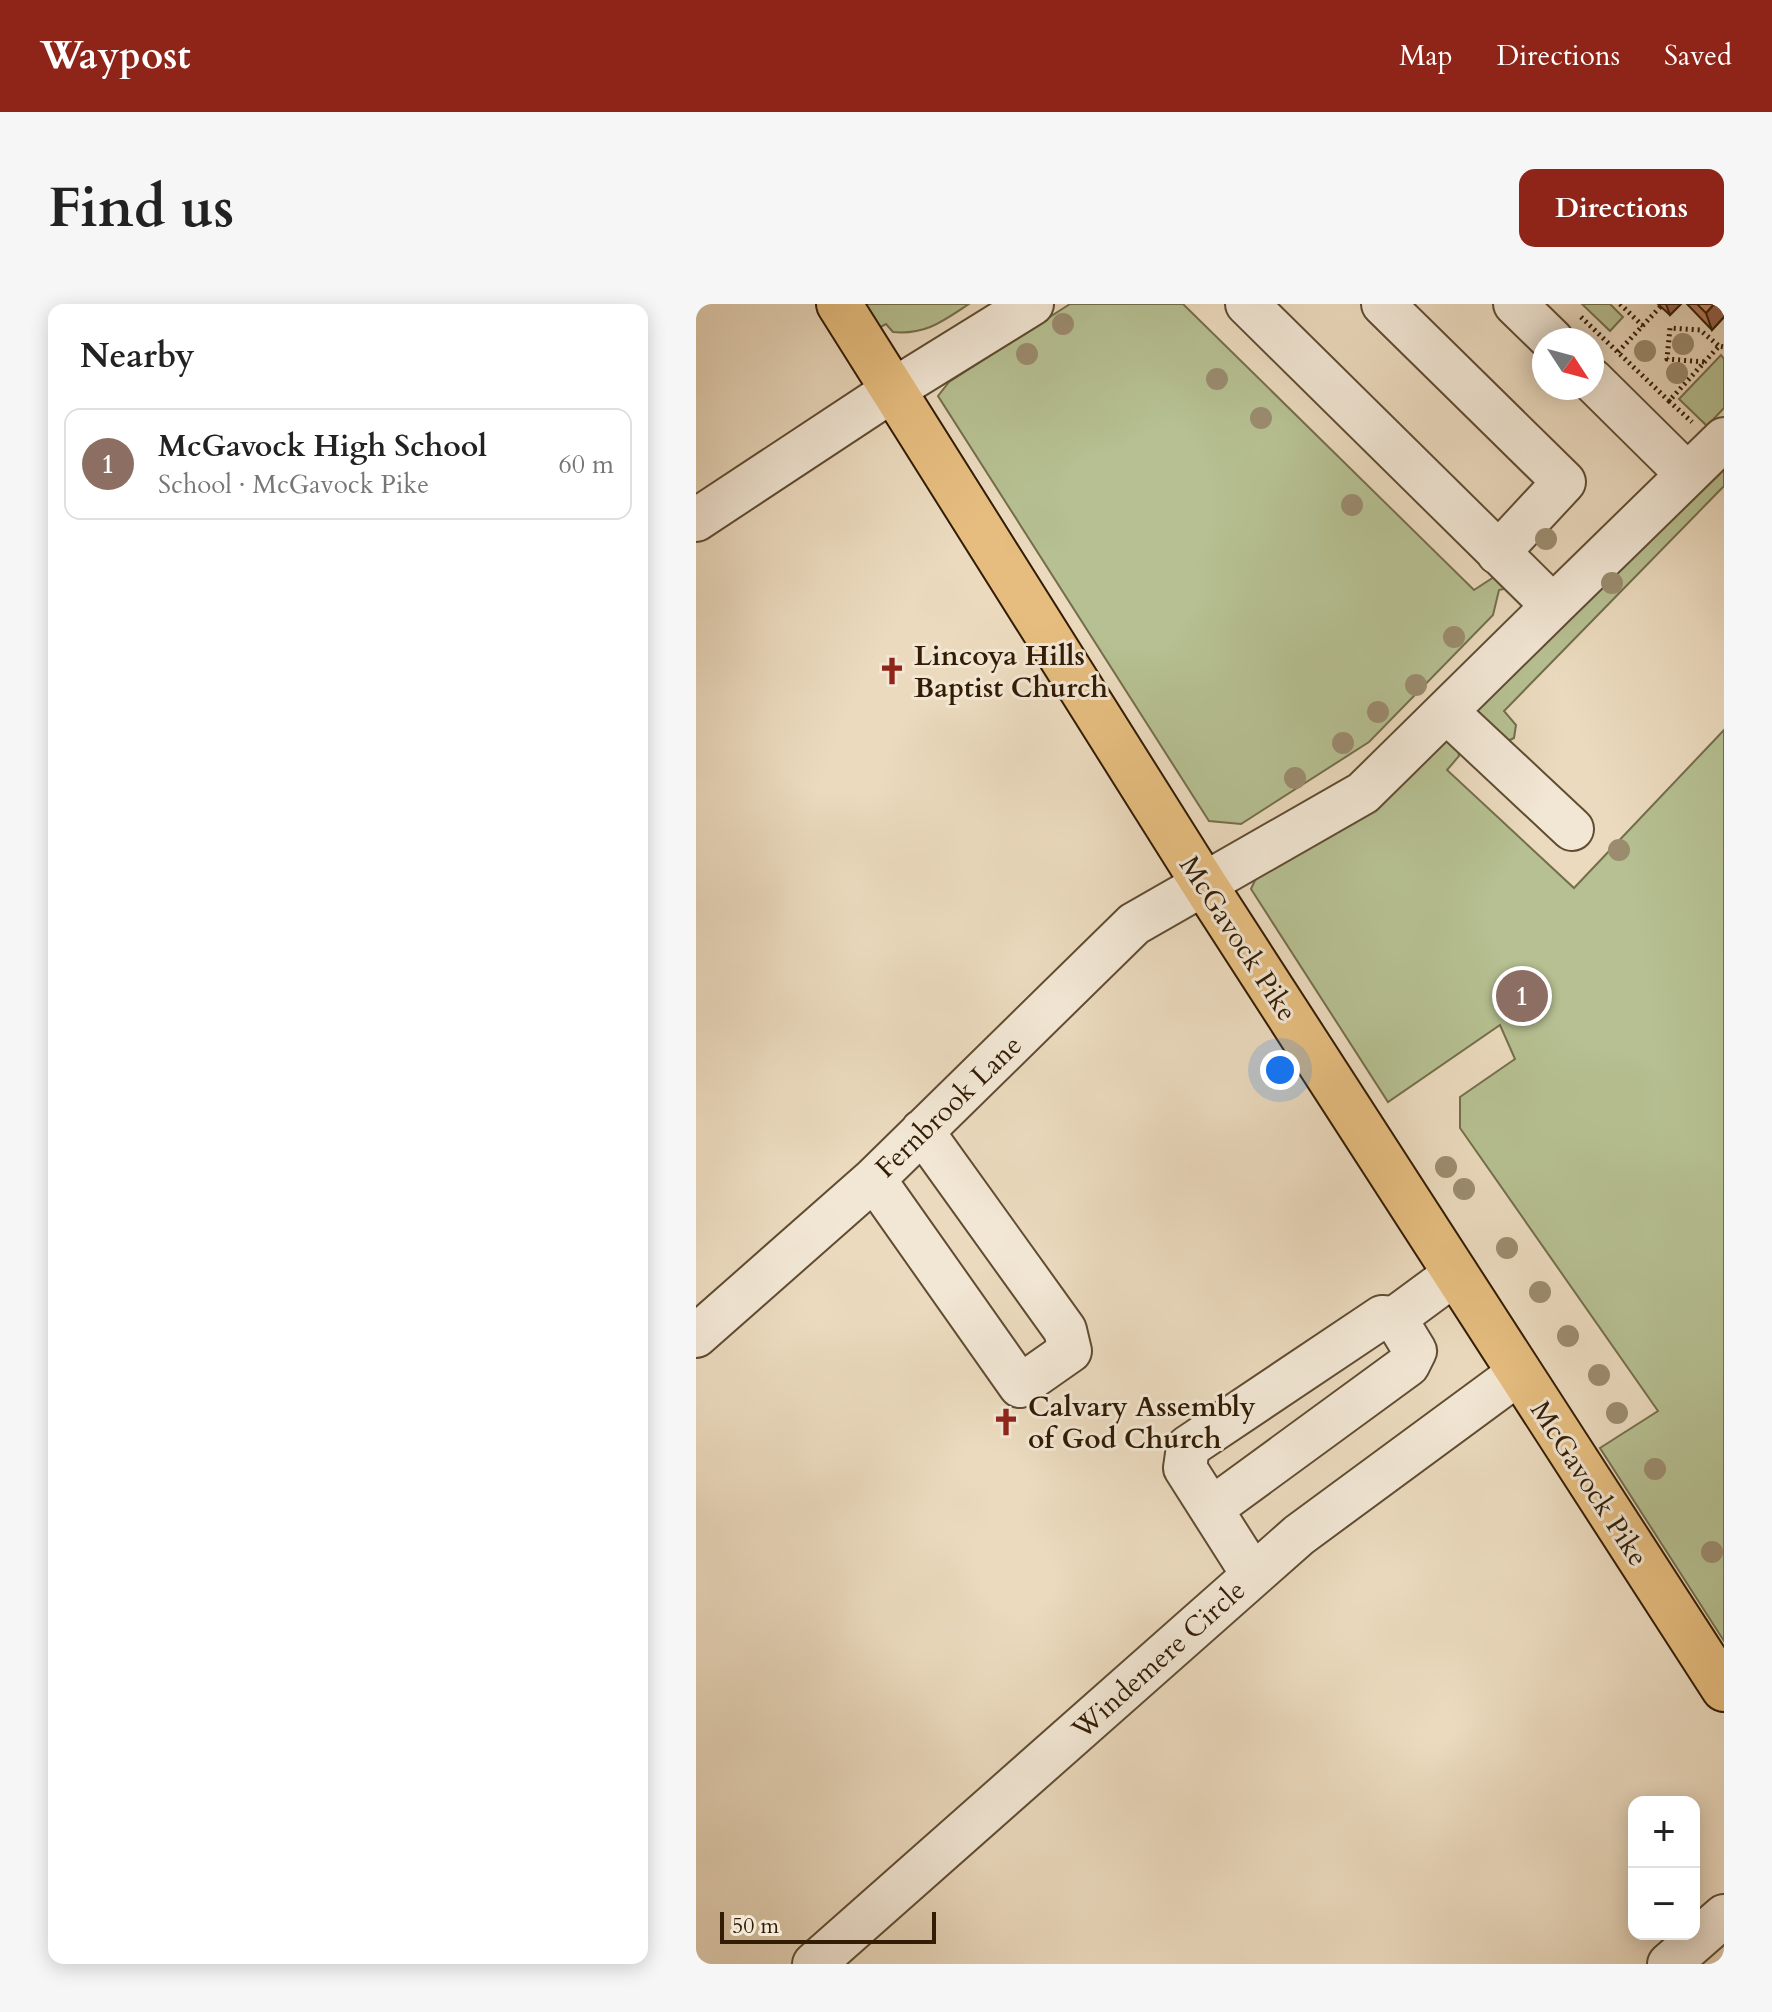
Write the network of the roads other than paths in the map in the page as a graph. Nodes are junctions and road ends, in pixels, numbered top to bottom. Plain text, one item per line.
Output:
1 (839, 304) edge
2 (1032, 304) edge
3 (1247, 304) edge
4 (1383, 304) edge
5 (1515, 304) edge
6 (1564, 327) edge
7 (1606, 364) edge
8 (893, 390) junction
9 (1724, 439) edge
10 (1687, 474) junction
11 (696, 520) edge
12 (1498, 553) junction
13 (1553, 606) junction
14 (1448, 713) junction
15 (1572, 829) dead end
16 (1204, 884) junction
17 (922, 1131) junction
18 (874, 1179) junction
19 (1456, 1273) junction
20 (1395, 1318) junction
21 (696, 1336) edge
22 (1519, 1373) junction
23 (1211, 1509) junction
24 (1253, 1575) junction
25 (1724, 1689) edge
26 (1724, 1916) edge
27 (814, 1964) edge
28 (1669, 1964) edge

1 - 8 main road, McGavock Pike
2 - 8 street
3 - 12 street
4 - 12 street
5 - 6 street
7 - 10 street
8 - 11 street
8 - 16 main road, McGavock Pike
9 - 10 street, Fernbrook Lane
10 - 13 street, Fernbrook Lane
12 - 13 street
13 - 14 street, Fernbrook Lane
14 - 15 street
14 - 16 street, Fernbrook Lane
16 - 17 street, Fernbrook Lane
16 - 19 main road, McGavock Pike
17 - 18 street, Fernbrook Lane
17 - 18 street
18 - 21 street, Fernbrook Lane
19 - 20 street
19 - 22 main road, McGavock Pike
20 - 23 street
20 - 23 street
22 - 24 street, Windemere Circle
22 - 25 main road, McGavock Pike
23 - 24 street
24 - 27 street, Windemere Circle
26 - 28 street

